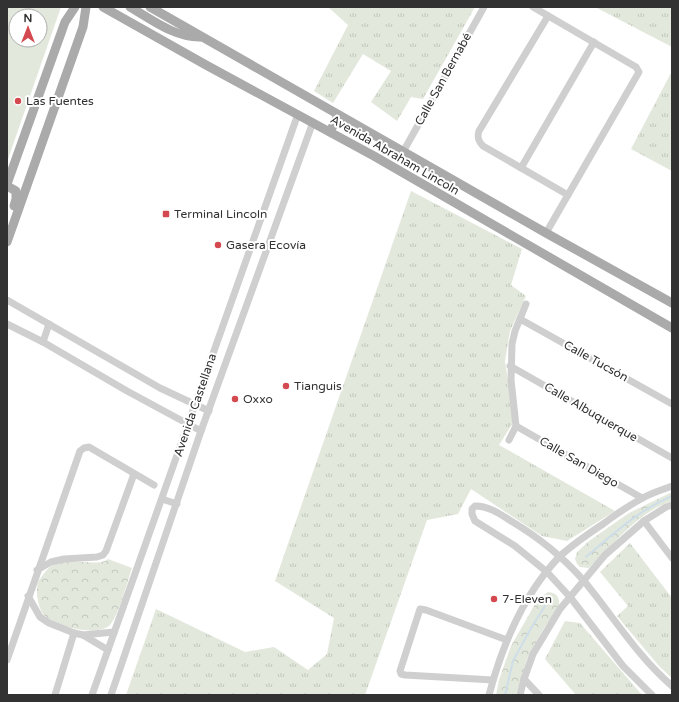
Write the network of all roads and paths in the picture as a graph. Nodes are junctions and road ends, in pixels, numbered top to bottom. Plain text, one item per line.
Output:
1 (75, 7) edge
2 (86, 7) edge
3 (103, 7) edge
4 (130, 7) edge
5 (150, 7) edge
6 (484, 7) edge
7 (533, 7) edge
8 (548, 16) junction
9 (202, 37) junction
10 (594, 42) junction
11 (298, 114) junction
12 (338, 115) junction
13 (313, 122) junction
14 (330, 132) junction
15 (402, 152) junction
16 (521, 168) junction
17 (7, 185) edge
18 (568, 195) junction
19 (546, 233) junction
20 (7, 241) edge
21 (7, 300) edge
22 (672, 303) edge
23 (526, 304) dead end
24 (520, 318) junction
25 (7, 324) edge
26 (49, 324) junction
27 (672, 328) edge
28 (43, 342) junction
29 (510, 366) junction
30 (672, 404) edge
31 (195, 405) junction
32 (209, 411) junction
33 (188, 423) junction
34 (516, 426) junction
35 (201, 431) junction
36 (509, 440) dead end
37 (672, 458) edge
38 (134, 474) junction
39 (154, 485) dead end
40 (672, 486) edge
41 (642, 498) junction
42 (162, 499) junction
43 (177, 504) junction
44 (672, 505) edge
45 (644, 521) junction
46 (560, 556) junction
47 (672, 558) edge
48 (37, 570) junction
49 (547, 572) junction
50 (583, 581) junction
51 (28, 596) junction
52 (570, 597) junction
53 (114, 632) junction
54 (74, 634) junction
55 (83, 635) junction
56 (507, 640) junction
57 (108, 650) junction
58 (7, 660) edge
59 (524, 679) junction
60 (493, 680) junction
61 (672, 686) edge
62 (55, 695) edge
63 (92, 695) edge
64 (111, 695) edge
65 (489, 695) edge
66 (520, 695) edge
67 (539, 695) edge
68 (652, 695) edge

1 - 17 main road
2 - 20 main road
3 - 11 main road, Avenida Abraham Lincoln
4 - 9 main road
5 - 9 main road
6 - 15 street, Calle San Bernabé
7 - 8 street
8 - 10 street
8 - 16 street
9 - 12 main road
10 - 16 street
10 - 18 street
11 - 13 main road, Avenida Abraham Lincoln
11 - 31 street, Avenida Castellana
12 - 14 main road
12 - 15 main road
13 - 14 main road, Avenida Abraham Lincoln
13 - 32 street, Avenida Castellana
14 - 27 main road, Avenida Abraham Lincoln
15 - 19 main road
16 - 18 street
17 - 20 main road
18 - 19 street
19 - 22 main road
21 - 26 street
23 - 24 street
24 - 29 street
24 - 30 street, Calle Tucsón
25 - 28 street
26 - 28 street
26 - 31 street
28 - 33 street
29 - 34 street
29 - 37 street, Calle Albuquerque
31 - 32 street
31 - 33 street, Avenida Castellana
32 - 35 street, Avenida Castellana
33 - 35 street
33 - 42 street, Avenida Castellana
34 - 36 street
34 - 41 street, Calle San Diego
35 - 43 street, Avenida Castellana
38 - 39 street
38 - 48 street
38 - 48 street
40 - 41 street
41 - 46 street
42 - 43 street
42 - 53 street, Avenida Castellana
43 - 64 street, Avenida Castellana
44 - 45 street
45 - 47 street
45 - 50 street
46 - 49 street
46 - 49 street
46 - 50 street
48 - 51 street
49 - 52 street
49 - 56 street
50 - 52 street
50 - 61 street
51 - 54 street
51 - 58 street
52 - 59 street
52 - 68 street
53 - 55 street
53 - 57 street, Avenida Castellana
54 - 55 street
54 - 62 street
55 - 57 street
56 - 60 street
56 - 60 street
57 - 63 street, Avenida Castellana
59 - 66 street
59 - 67 street
60 - 65 street

